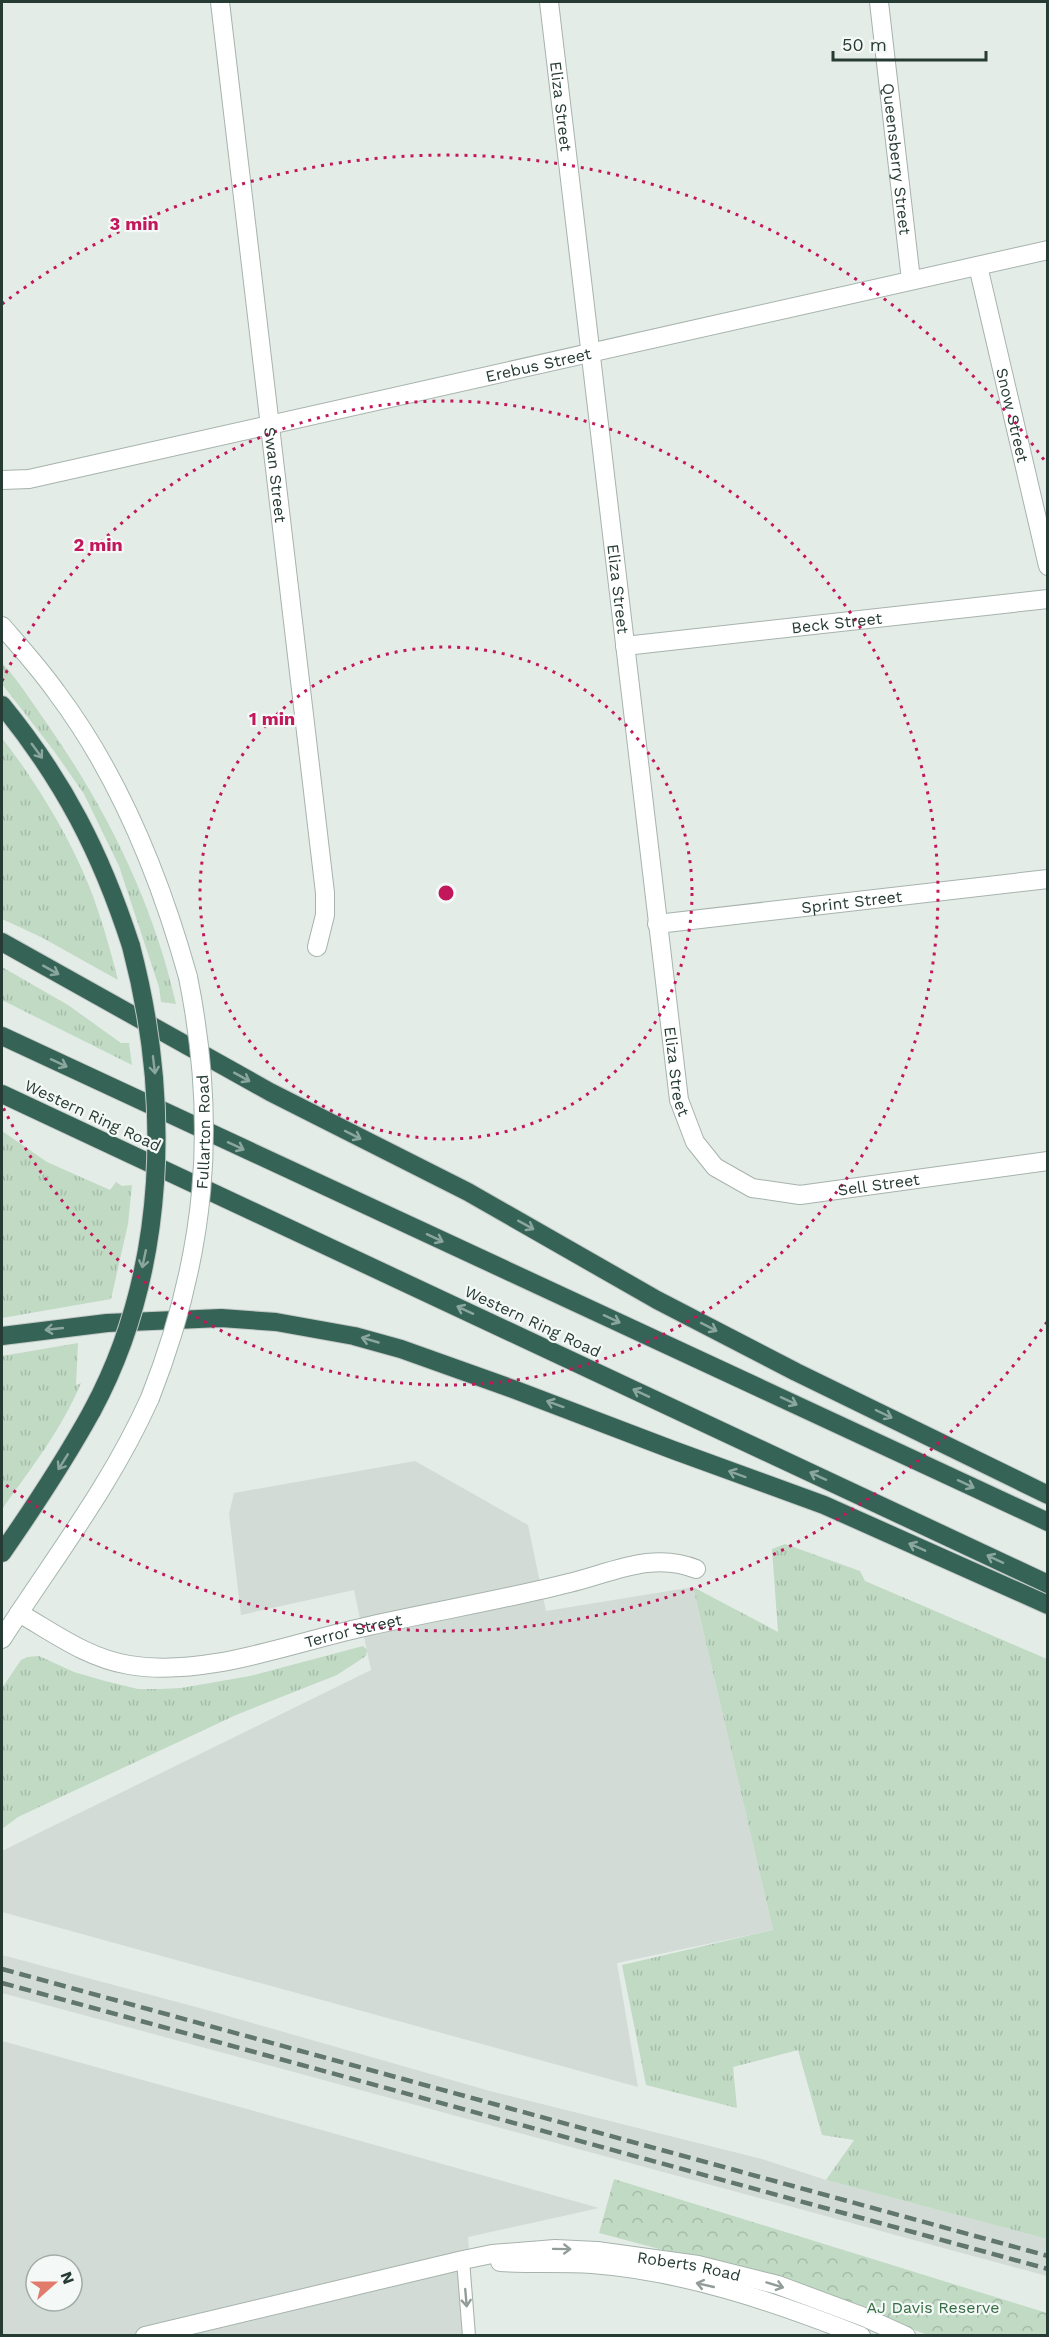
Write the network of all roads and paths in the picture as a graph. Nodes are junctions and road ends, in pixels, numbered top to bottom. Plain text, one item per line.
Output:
1 (220, 2) edge
2 (549, 2) edge
3 (879, 2) edge
4 (1047, 250) edge
5 (978, 266) junction
6 (911, 280) junction
7 (590, 354) junction
8 (270, 426) junction
9 (29, 479) junction
10 (2, 480) edge
11 (2, 494) edge
12 (1047, 566) edge
13 (1047, 599) edge
14 (2, 626) edge
15 (625, 646) junction
16 (2, 705) edge
17 (1047, 879) edge
18 (657, 924) junction
19 (2, 942) edge
20 (317, 946) dead end
21 (2, 1036) edge
22 (2, 1094) edge
23 (1047, 1161) edge
24 (715, 1167) joint
25 (2, 1336) edge
26 (1047, 1495) edge
27 (1047, 1522) edge
28 (2, 1553) edge
29 (696, 1569) dead end
30 (1047, 1584) edge
31 (1047, 1605) edge
32 (19, 1613) junction
33 (2, 1639) edge
34 (463, 2260) junction
35 (145, 2336) edge
36 (469, 2336) edge
37 (861, 2336) edge
38 (906, 2336) edge

1 - 8 street, Swan Street
2 - 7 street, Eliza Street
3 - 6 street, Queensberry Street
4 - 5 street, Erebus Street
5 - 6 street, Erebus Street
5 - 12 street, Snow Street
6 - 7 street, Erebus Street
7 - 8 street, Erebus Street
7 - 15 street, Eliza Street
8 - 9 street, Erebus Street
8 - 20 street, Swan Street
9 - 10 street, Erebus Street
9 - 11 street, Erebus Street
13 - 15 street, Beck Street
14 - 32 street, Fullarton Road, bridge
15 - 18 street, Eliza Street
16 -> 28 highway, bridge
17 - 18 street, Sprint Street
18 - 24 street, Eliza Street
19 -> 26 highway
21 -> 27 highway, Western Ring Road
30 -> 22 highway, Western Ring Road
23 - 24 street, Sell Street
31 -> 25 highway
29 - 32 street, Terror Street
32 - 33 street, Fullarton Road
34 - 35 street, Roberts Road
34 -> 36 lane
37 -> 34 street, Roberts Road
34 -> 38 street, Roberts Road

